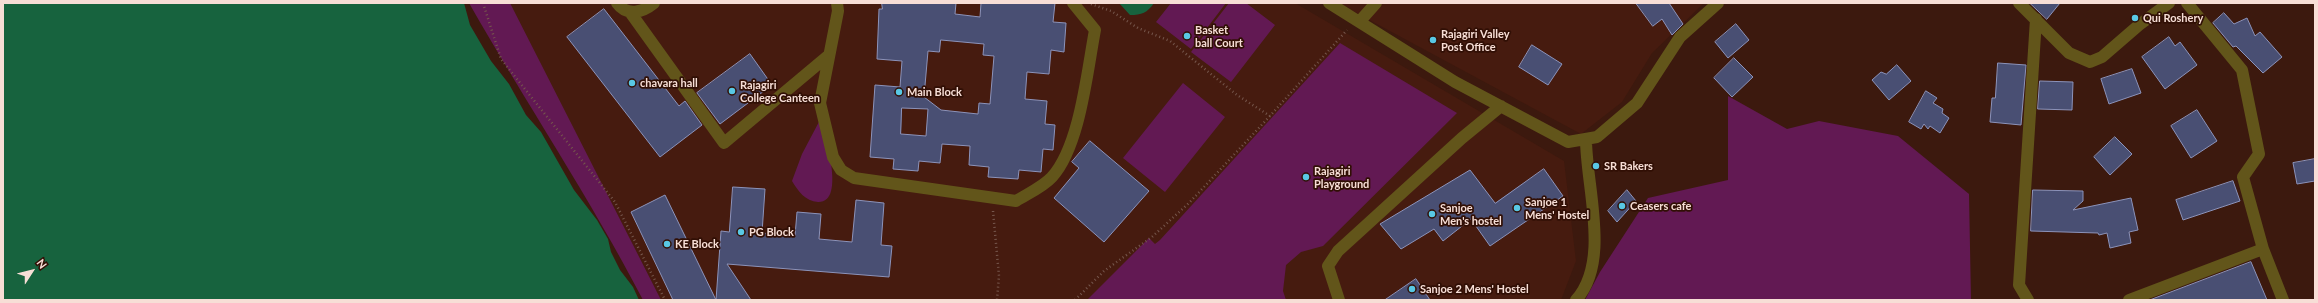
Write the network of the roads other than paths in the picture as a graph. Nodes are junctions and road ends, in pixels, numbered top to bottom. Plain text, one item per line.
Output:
1 (616, 3) edge
2 (654, 3) edge
3 (837, 3) edge
4 (1329, 3) edge
5 (1376, 3) edge
6 (1718, 3) edge
7 (2019, 3) edge
8 (2169, 3) edge
9 (2188, 3) edge
10 (1076, 7) edge
11 (630, 12) junction
12 (2036, 19) junction
13 (1356, 24) junction
14 (829, 55) junction
15 (1501, 106) junction
16 (1586, 139) junction
17 (2262, 249) junction
18 (1339, 300) edge
19 (1576, 300) edge
20 (2028, 300) edge
21 (2129, 300) edge
22 (2283, 300) edge

1 - 11 street
2 - 11 street
3 - 14 street
4 - 13 street
5 - 13 street
6 - 16 street
7 - 12 street
8 - 12 street
9 - 17 street
10 - 14 street
11 - 14 street
12 - 20 street
13 - 15 street
15 - 16 street
15 - 18 street
16 - 19 street
17 - 21 street
17 - 22 street

